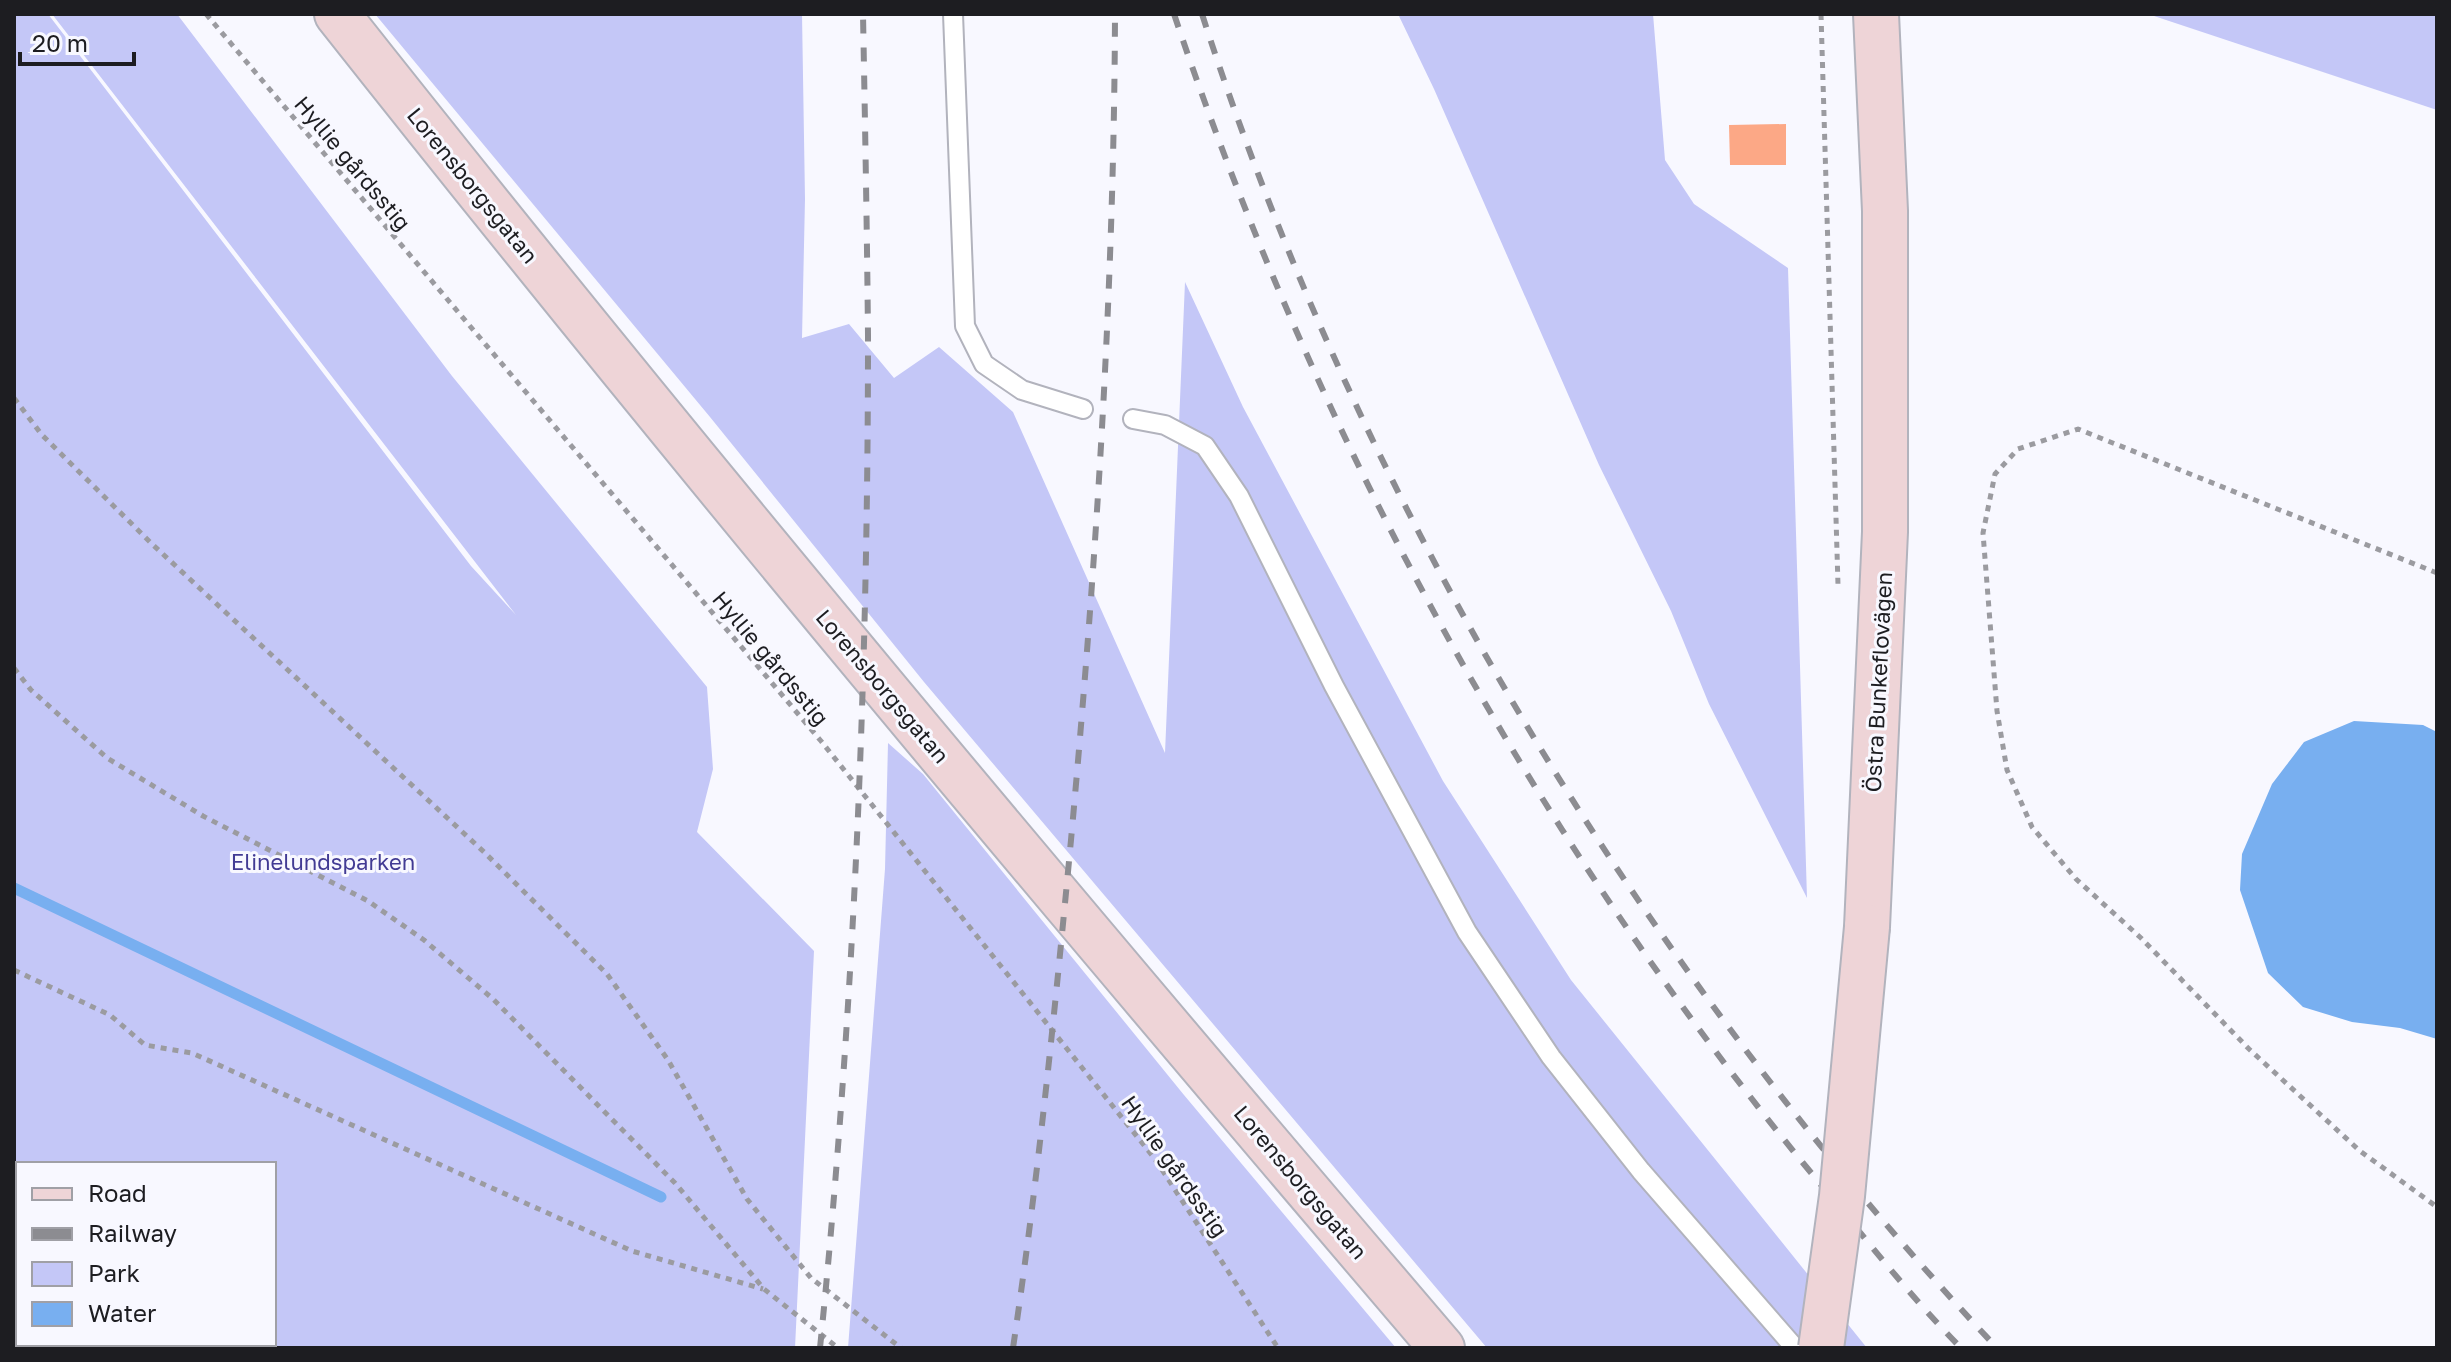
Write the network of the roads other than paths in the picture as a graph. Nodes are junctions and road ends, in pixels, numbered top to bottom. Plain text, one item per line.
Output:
1 (337, 14) edge
2 (953, 14) edge
3 (1876, 14) edge
4 (1083, 409) dead end
5 (1133, 419) dead end
6 (1442, 1348) edge
7 (1795, 1348) edge
8 (1821, 1348) edge

1 - 6 main road, Lorensborgsgatan
2 - 4 lane
3 - 8 main road, Östra Bunkeflovägen, bridge
5 - 7 lane

